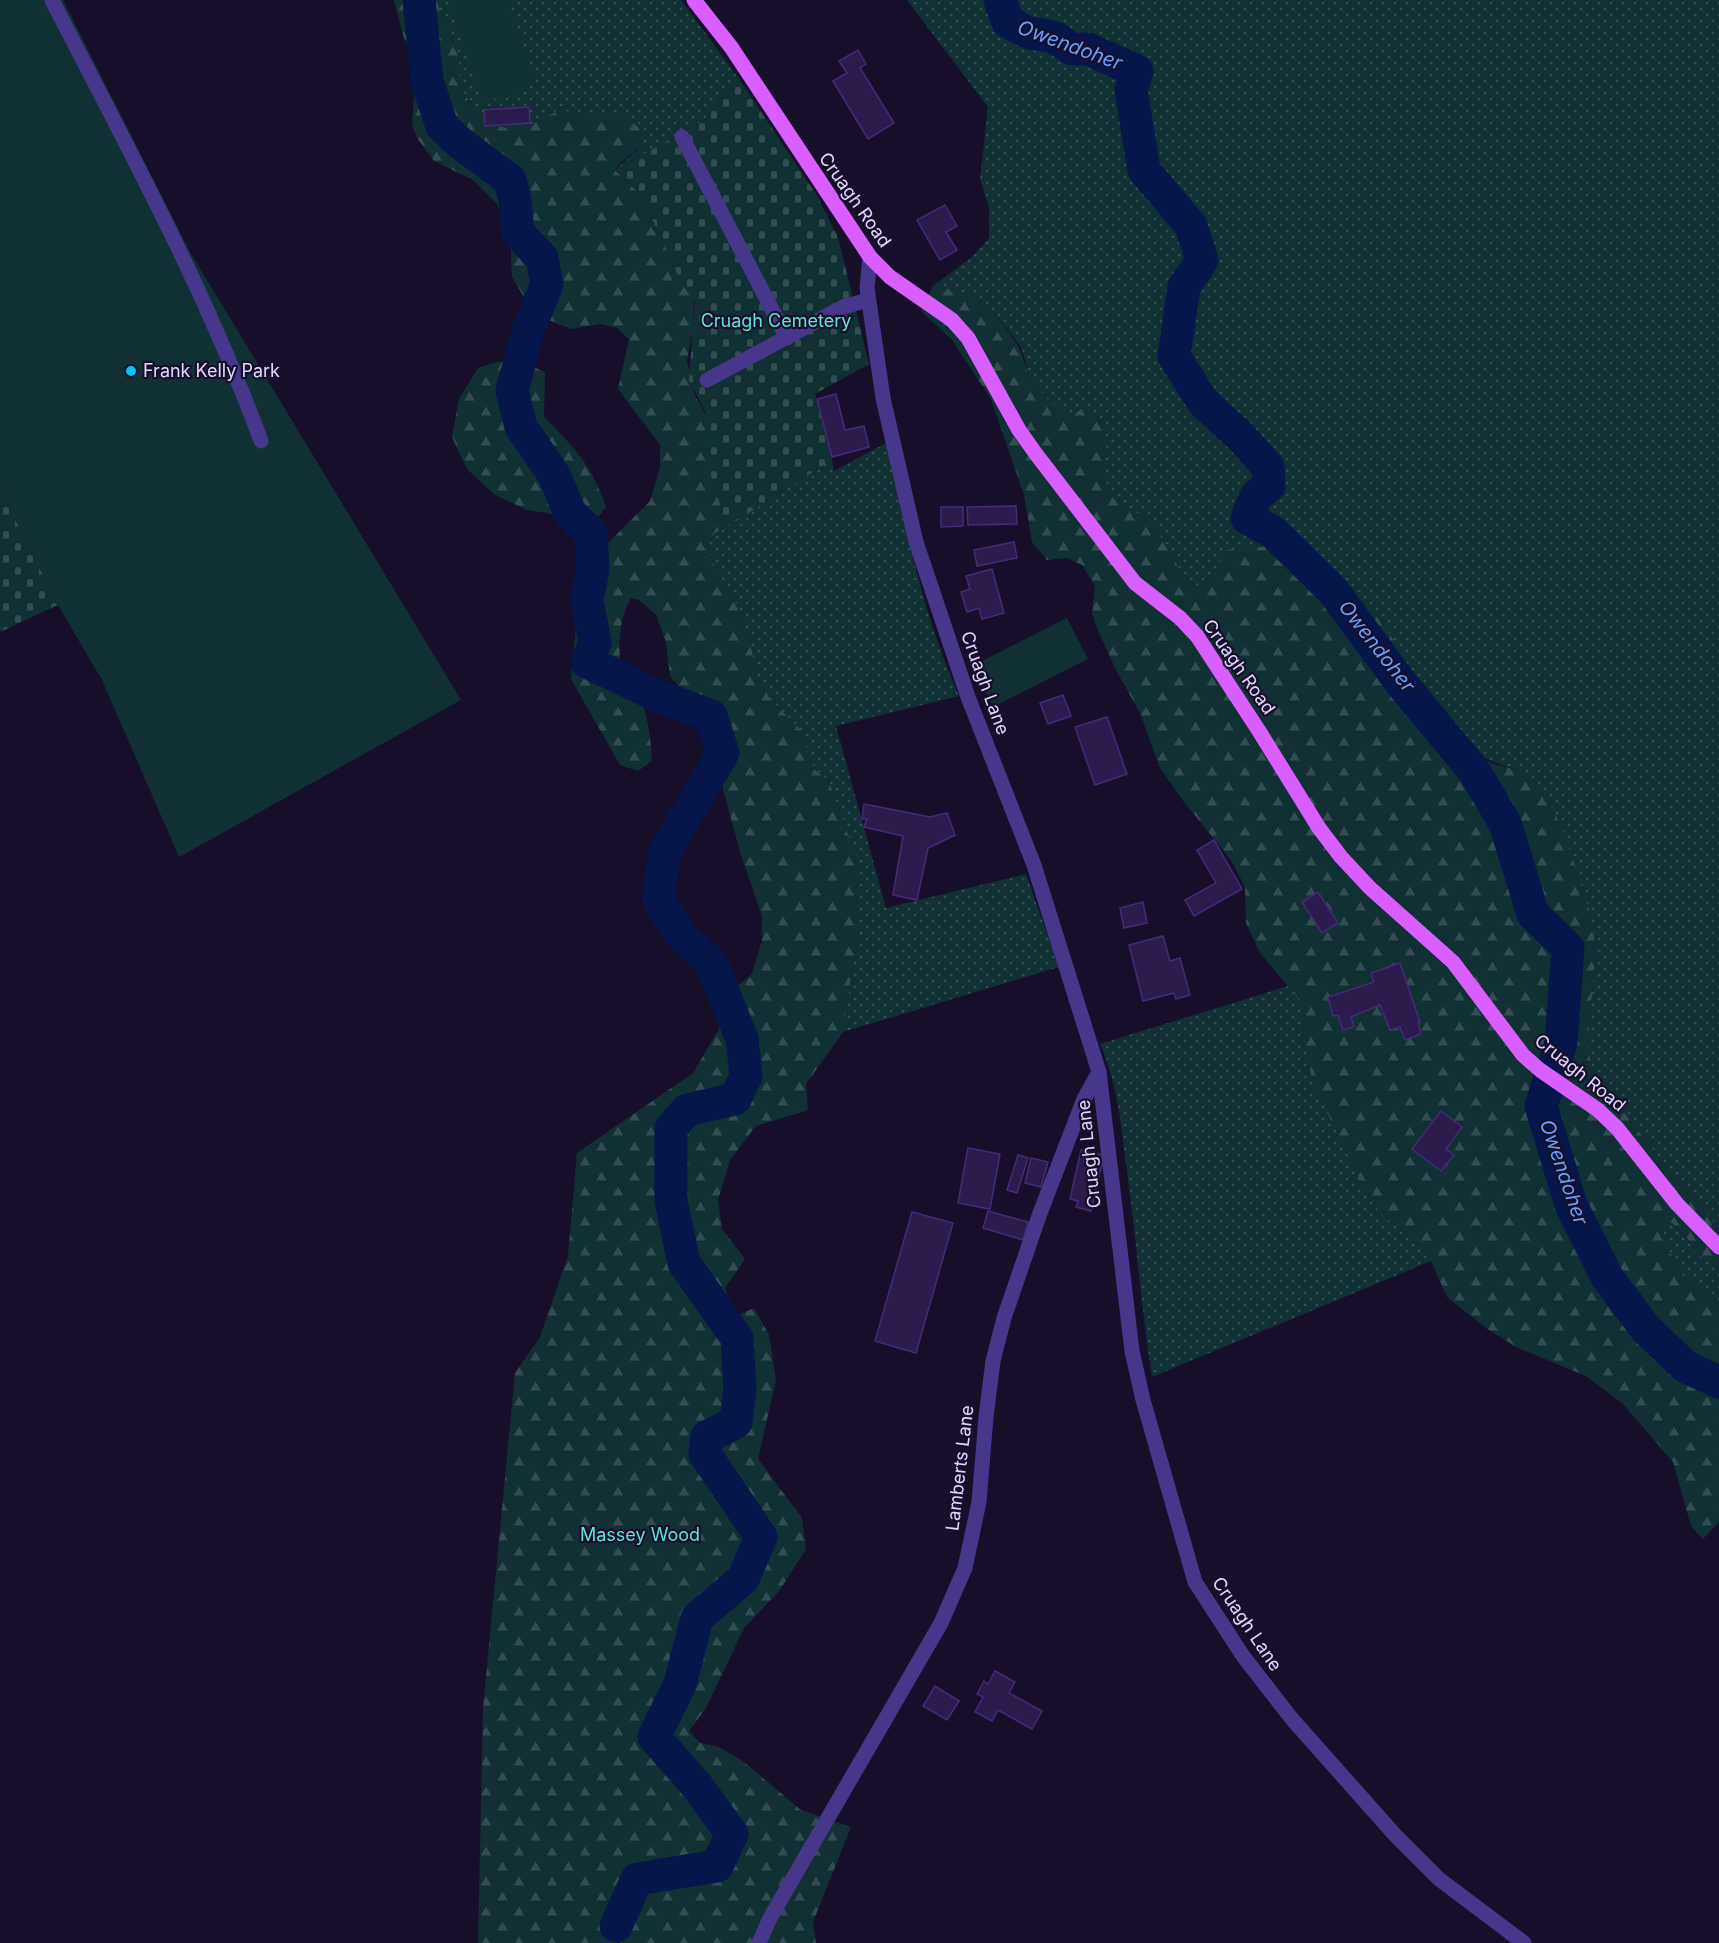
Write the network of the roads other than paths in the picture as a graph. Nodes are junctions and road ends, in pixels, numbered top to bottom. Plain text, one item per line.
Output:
1 (52, 0) edge
2 (694, 0) edge
3 (682, 137) dead end
4 (870, 257) junction
5 (868, 300) junction
6 (787, 338) junction
7 (707, 380) dead end
8 (261, 441) dead end
9 (1099, 1072) junction
10 (1719, 1247) edge
11 (759, 1943) edge
12 (1524, 1943) edge

1 - 8 street
2 - 4 main road, Cruagh Road
3 - 6 street
4 - 5 street, Cruagh Lane
4 - 10 main road, Cruagh Road
5 - 6 street
5 - 9 street, Cruagh Lane
6 - 7 street
9 - 11 street, Lamberts Lane
9 - 12 street, Cruagh Lane

